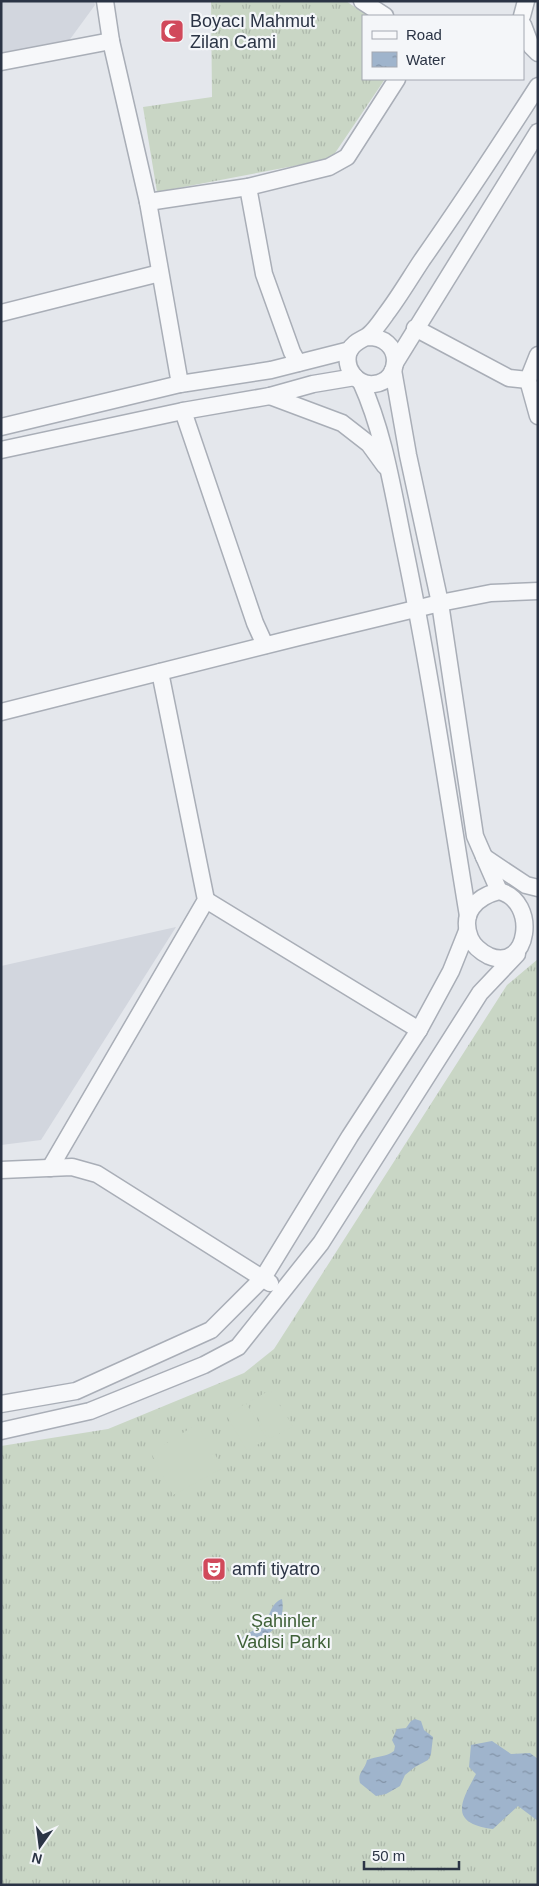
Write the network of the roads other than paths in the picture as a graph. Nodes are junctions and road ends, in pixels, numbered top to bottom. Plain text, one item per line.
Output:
1 (105, 1) edge
2 (362, 1) edge
3 (526, 1) edge
4 (383, 15) edge
5 (524, 17) edge
6 (524, 28) edge
7 (112, 41) junction
8 (538, 53) edge
9 (1, 62) edge
10 (396, 80) edge
11 (538, 86) edge
12 (538, 132) edge
13 (248, 187) junction
14 (148, 202) junction
15 (160, 273) junction
16 (1, 314) edge
17 (415, 328) junction
18 (367, 337) junction
19 (350, 350) junction
20 (538, 355) edge
21 (298, 363) junction
22 (394, 367) junction
23 (358, 380) junction
24 (528, 380) junction
25 (180, 384) junction
26 (270, 396) junction
27 (183, 411) junction
28 (538, 414) edge
29 (1, 427) edge
30 (1, 450) edge
31 (389, 472) junction
32 (538, 591) edge
33 (440, 603) junction
34 (417, 608) junction
35 (265, 645) junction
36 (160, 672) junction
37 (1, 712) edge
38 (484, 856) junction
39 (538, 888) edge
40 (499, 891) junction
41 (206, 900) junction
42 (531, 900) edge
43 (467, 924) junction
44 (528, 945) edge
45 (419, 1030) junction
46 (50, 1168) junction
47 (1, 1170) edge
48 (263, 1278) junction
49 (283, 1290) junction
50 (1, 1404) edge
51 (1, 1431) edge

1 - 7 street
2 - 4 street
3 - 5 street
6 - 8 street
7 - 9 street
7 - 14 street
10 - 13 street
11 - 18 street
12 - 17 street
13 - 14 street
13 - 21 street
14 - 15 street
15 - 16 street
15 - 25 street
17 - 22 street
17 - 24 street
18 - 19 street
18 - 22 street
19 - 21 street
19 - 23 street
20 - 24 street
21 - 25 street
22 - 23 street
22 - 33 street
23 - 26 street
23 - 31 street
24 - 28 street
25 - 29 street
26 - 27 street
26 - 31 street
27 - 30 street
27 - 35 street
31 - 34 street
32 - 33 street
33 - 34 street
33 - 38 street
34 - 35 street
34 - 43 street
35 - 36 street
36 - 37 street
36 - 41 street
38 - 39 street
38 - 40 street
40 - 42 street
40 - 43 street
41 - 45 street
41 - 46 street
42 - 44 street
43 - 44 street
43 - 45 street
44 - 49 street
45 - 48 street
46 - 47 street
46 - 48 street
48 - 49 street
48 - 50 street
49 - 51 street

